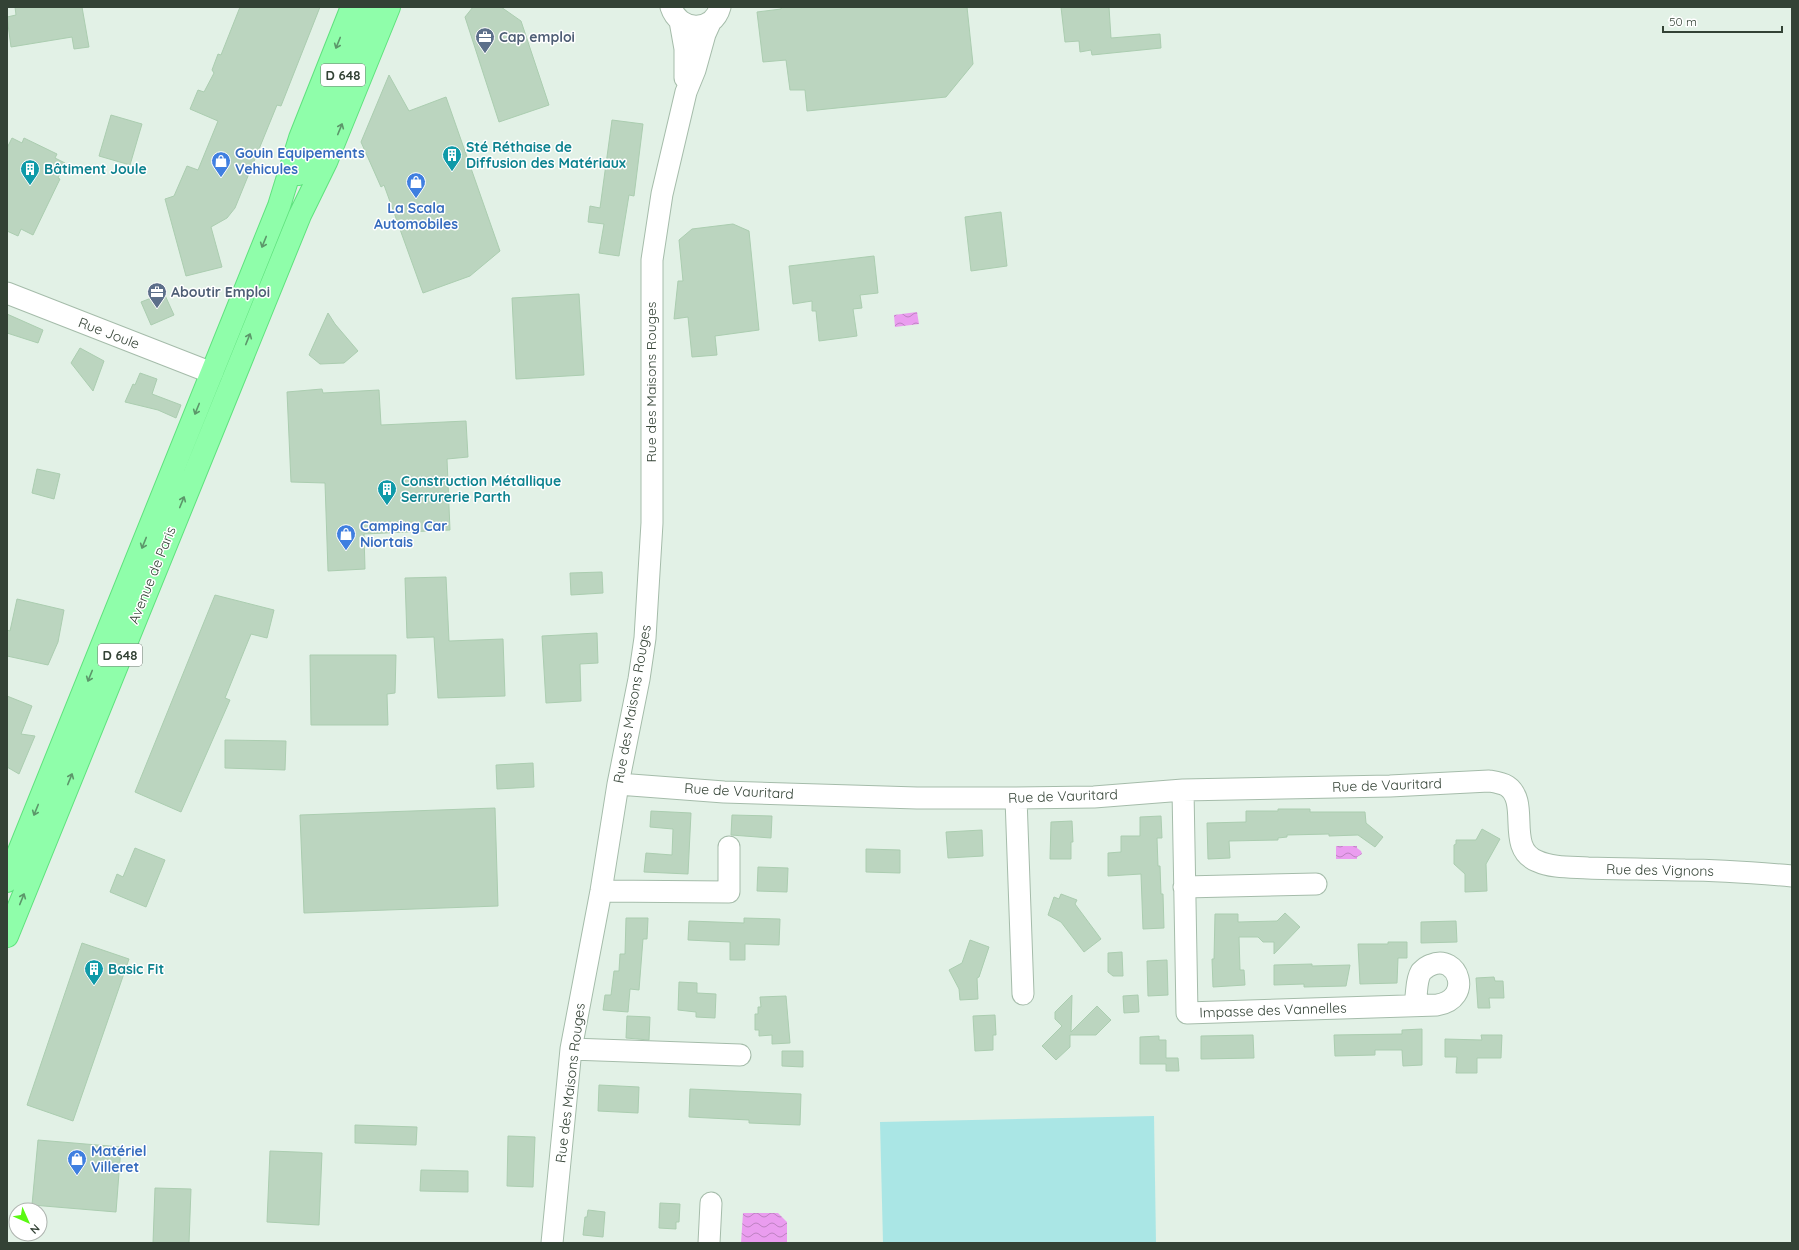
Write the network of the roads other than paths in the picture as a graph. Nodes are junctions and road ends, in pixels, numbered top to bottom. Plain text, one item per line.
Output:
1 (352, 7) edge
2 (371, 7) edge
3 (389, 7) edge
4 (676, 14) edge
5 (715, 15) edge
6 (686, 92) junction
7 (316, 144) junction
8 (279, 206) junction
9 (300, 215) junction
10 (7, 294) edge
11 (212, 373) junction
12 (618, 784) junction
13 (1182, 790) junction
14 (1016, 798) junction
15 (729, 847) dead end
16 (1530, 858) joint
17 (1792, 876) edge
18 (7, 882) edge
19 (1316, 884) dead end
20 (1184, 887) junction
21 (601, 891) junction
22 (7, 936) edge
23 (1023, 994) dead end
24 (1414, 1005) dead end
25 (571, 1049) junction
26 (740, 1055) dead end
27 (711, 1203) dead end
28 (552, 1243) edge
29 (709, 1243) edge

1 -> 8 main road, Avenue de Paris
2 - 7 main road, Avenue de Paris / D 648
9 -> 3 main road, Avenue de Paris
4 - 5 street
4 - 6 street, Rue des Maisons Rouges
5 - 6 street, Rue des Maisons Rouges
6 - 12 street, Rue des Maisons Rouges
7 - 8 main road, Avenue de Paris / D 648
7 - 9 main road, Avenue de Paris / D 648
8 -> 11 main road, Avenue de Paris / D 648
22 -> 9 main road, Avenue de Paris / D 648
10 - 11 street, Rue Joule
11 -> 18 main road, Avenue de Paris / D 648
12 - 14 street, Rue de Vauritard
12 - 21 street, Rue des Maisons Rouges
13 - 14 street, Rue de Vauritard
13 - 16 street, Rue de Vauritard
13 - 20 street, Impasse des Vannelles
14 - 23 street
15 - 21 street
16 - 17 street, Rue des Vignons
19 - 20 street
20 - 24 street, Impasse des Vannelles
21 - 25 street, Rue des Maisons Rouges
25 - 26 street
25 - 28 street, Rue des Maisons Rouges
27 - 29 street

